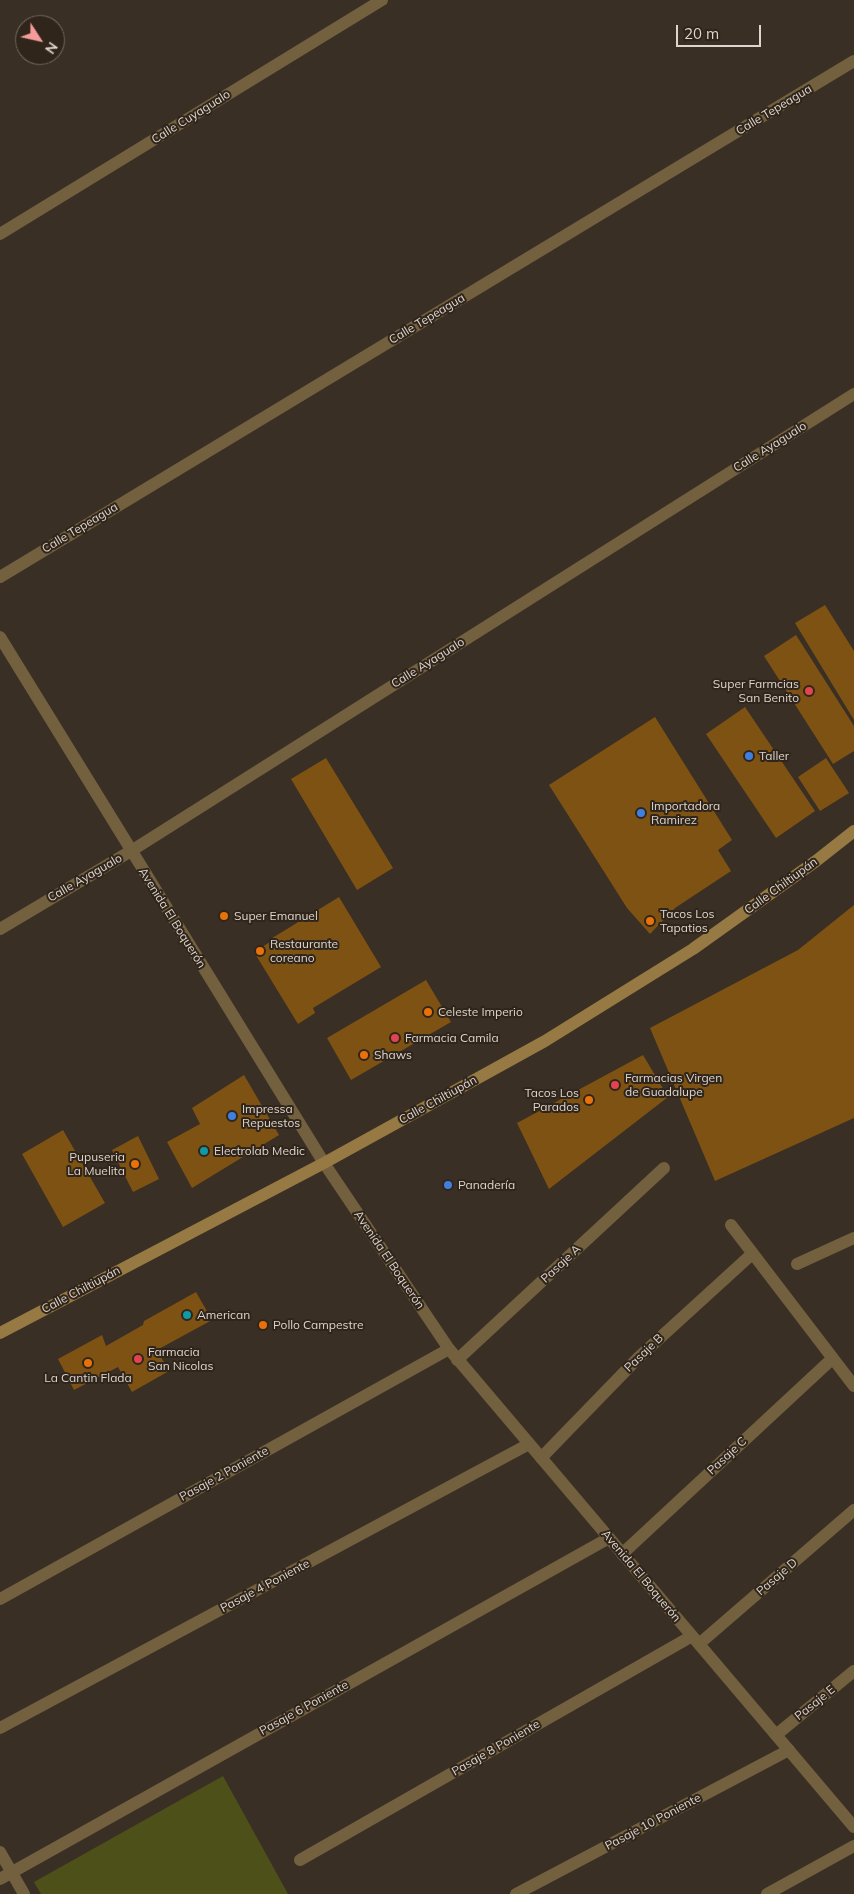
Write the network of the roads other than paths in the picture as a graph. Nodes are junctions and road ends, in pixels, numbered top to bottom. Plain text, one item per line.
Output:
1 (382, 0) edge
2 (854, 61) edge
3 (0, 234) edge
4 (854, 394) edge
5 (0, 577) edge
6 (0, 637) edge
7 (854, 831) edge
8 (130, 851) junction
9 (0, 929) edge
10 (324, 1163) junction
11 (664, 1168) dead end
12 (731, 1226) dead end
13 (854, 1238) edge
14 (752, 1254) junction
15 (797, 1264) dead end
16 (0, 1333) edge
17 (448, 1349) junction
18 (832, 1358) junction
19 (458, 1360) junction
20 (854, 1386) edge
21 (529, 1444) junction
22 (541, 1458) junction
23 (854, 1510) edge
24 (609, 1538) junction
25 (622, 1554) junction
26 (0, 1599) edge
27 (696, 1640) junction
28 (854, 1670) edge
29 (0, 1728) edge
30 (776, 1735) junction
31 (789, 1750) junction
32 (854, 1827) edge
33 (854, 1846) edge
34 (0, 1852) edge
35 (300, 1860) dead end
36 (12, 1872) junction
37 (0, 1879) edge
38 (24, 1894) edge
39 (516, 1894) edge
40 (767, 1894) edge

1 - 3 street, Calle Cuyagualo
2 - 5 street, Calle Tepeagua
4 - 8 street, Calle Ayagualo
6 - 8 street, Avenida El Boquerón
7 - 10 main road, Calle Chiltiupán
8 - 9 street, Calle Ayagualo
8 - 10 street, Avenida El Boquerón
10 - 16 main road, Calle Chiltiupán
10 - 17 street, Avenida El Boquerón
11 - 19 street, Pasaje A
12 - 14 street
13 - 15 street
14 - 18 street
14 - 22 street, Pasaje B
17 - 19 street, Avenida El Boquerón
17 - 26 street, Pasaje 2 Poniente
18 - 20 street
18 - 25 street, Pasaje C
19 - 21 street, Avenida El Boquerón
21 - 22 street, Avenida El Boquerón
21 - 29 street, Pasaje 4 Poniente
22 - 24 street, Avenida El Boquerón
23 - 27 street, Pasaje D
24 - 25 street, Avenida El Boquerón
24 - 36 street, Pasaje 6 Poniente
25 - 27 street, Avenida El Boquerón
27 - 30 street, Avenida El Boquerón
27 - 35 street, Pasaje 8 Poniente
28 - 30 street, Pasaje E
30 - 31 street, Avenida El Boquerón
31 - 32 street, Avenida El Boquerón
31 - 39 street, Pasaje 10 Poniente
33 - 40 street
34 - 36 street
36 - 37 street, Pasaje 6 Poniente
36 - 38 street

